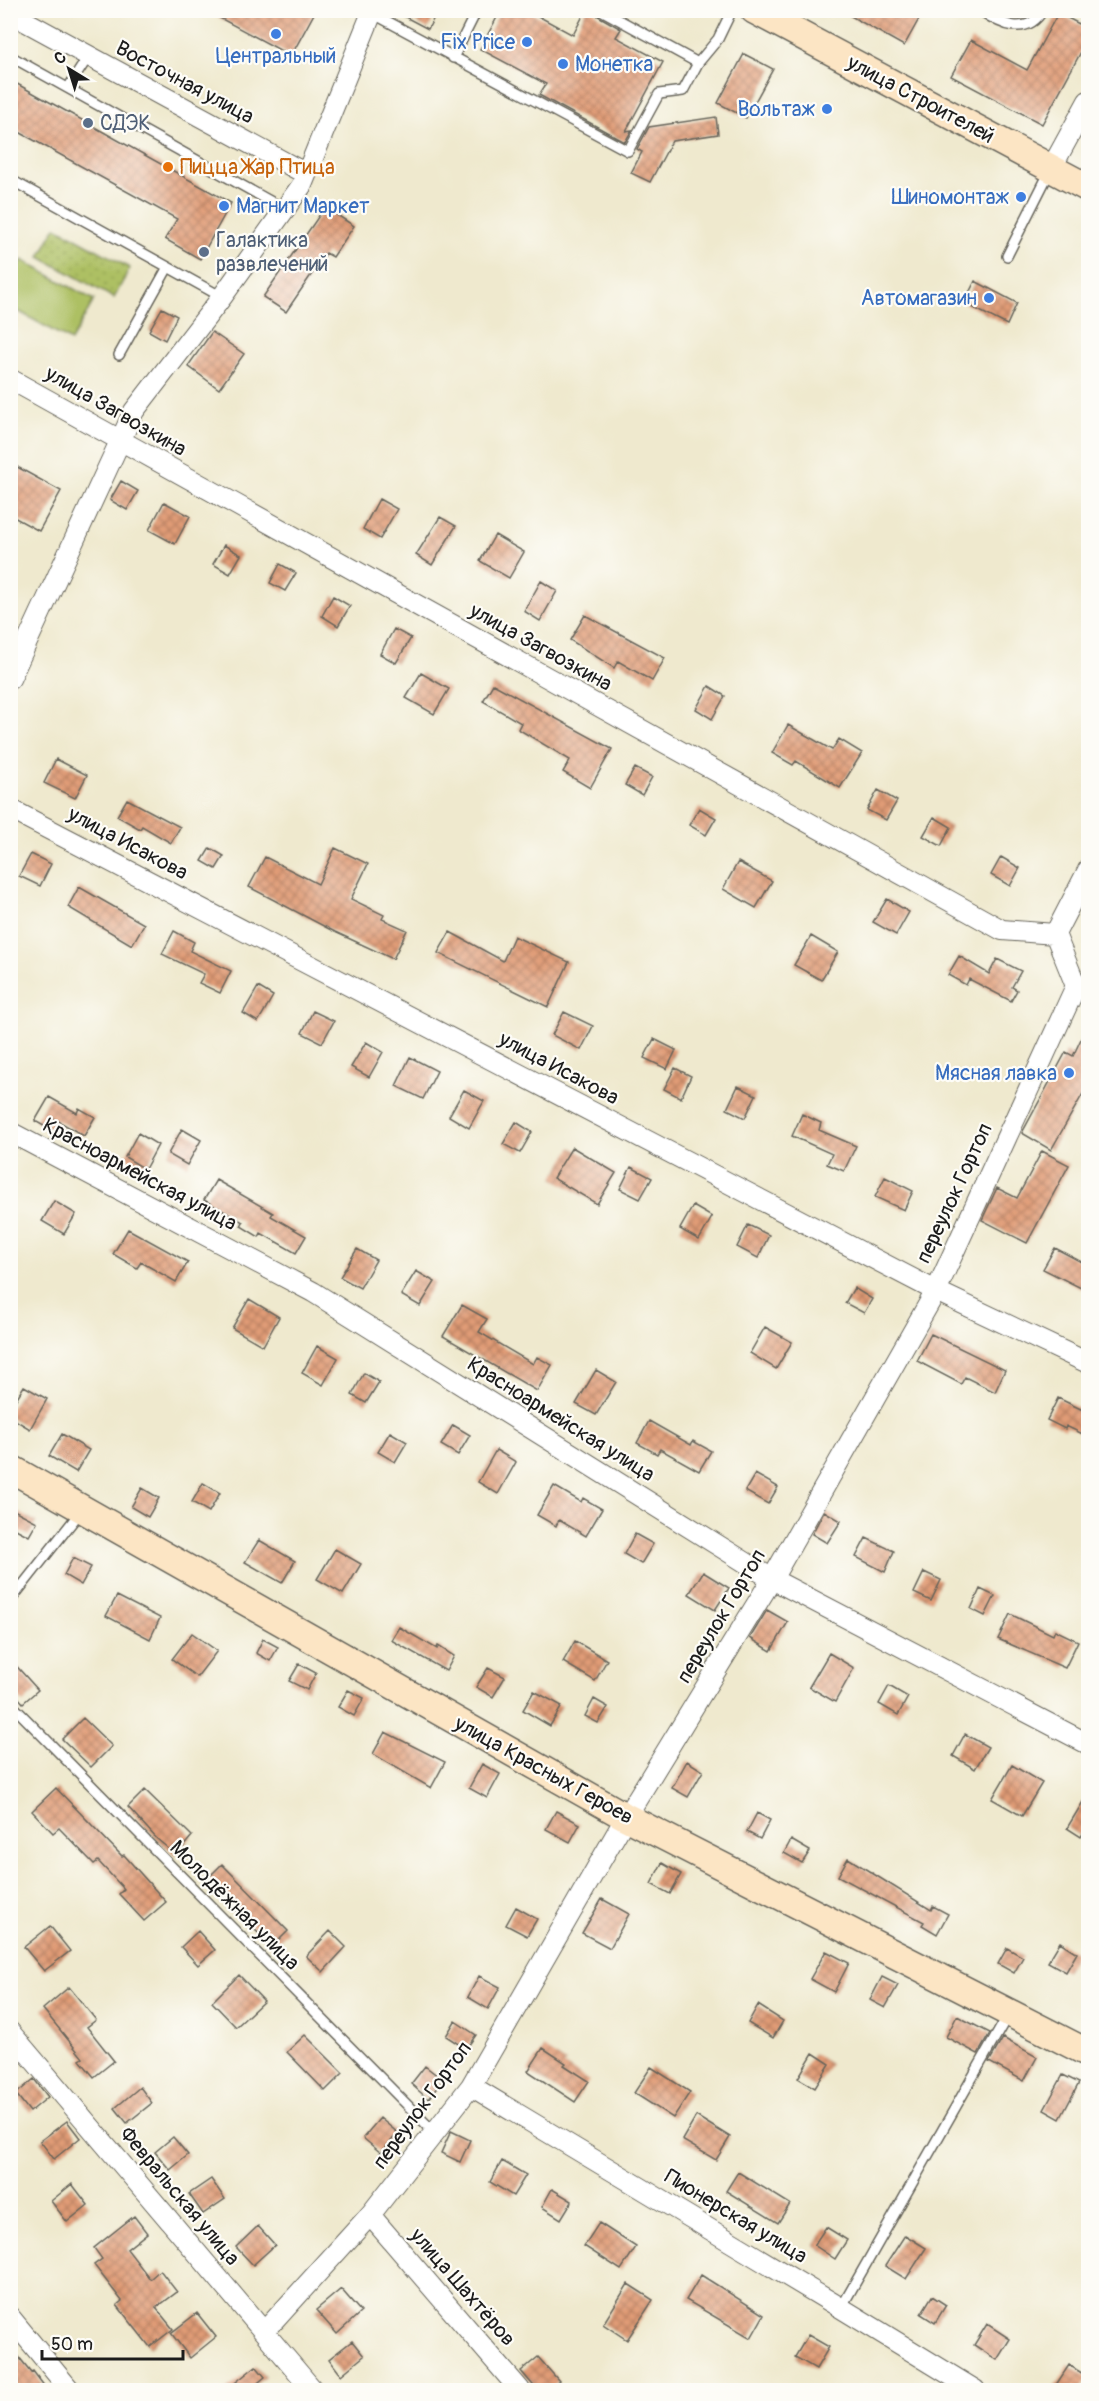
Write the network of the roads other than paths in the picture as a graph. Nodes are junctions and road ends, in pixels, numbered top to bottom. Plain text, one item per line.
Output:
1 (477, 10) edge
2 (601, 10) edge
3 (732, 10) edge
4 (980, 10) edge
5 (1043, 10) edge
6 (1084, 10) edge
7 (373, 11) edge
8 (1089, 13) edge
9 (10, 14) edge
10 (767, 14) edge
11 (10, 56) edge
12 (88, 57) junction
13 (453, 58) junction
14 (698, 63) junction
15 (68, 88) junction
16 (1089, 101) edge
17 (1052, 167) junction
18 (306, 174) junction
19 (14, 181) dead end
20 (1089, 188) edge
21 (277, 205) dead end
22 (1007, 256) dead end
23 (168, 267) junction
24 (222, 297) junction
25 (119, 355) dead end
26 (10, 379) edge
27 (120, 442) junction
28 (10, 679) edge
29 (10, 809) edge
30 (1089, 870) edge
31 (1055, 934) junction
32 (1082, 988) edge
33 (10, 1132) edge
34 (936, 1292) junction
35 (1089, 1363) edge
36 (10, 1468) edge
37 (84, 1508) junction
38 (772, 1579) junction
39 (10, 1600) edge
40 (10, 1703) edge
41 (1089, 1744) edge
42 (626, 1817) junction
43 (1009, 2013) junction
44 (10, 2032) edge
45 (1089, 2053) edge
46 (471, 2086) junction
47 (434, 2132) junction
48 (370, 2215) junction
49 (841, 2308) junction
50 (10, 2317) edge
51 (264, 2332) junction
52 (70, 2391) edge
53 (313, 2391) edge
54 (520, 2391) edge
55 (975, 2391) edge

1 - 13 lane
2 - 14 lane
3 - 14 lane
4 - 5 lane
6 - 8 lane
7 - 13 lane
7 - 18 street
9 - 12 street, Восточная улица
10 - 17 main road, улица Строителей
11 - 15 lane
12 - 15 lane
12 - 18 street, Восточная улица
13 - 14 lane
15 - 21 lane
16 - 17 street
17 - 20 main road, улица Строителей
17 - 22 lane
18 - 24 street
19 - 23 lane
23 - 24 lane
23 - 25 lane
24 - 27 street
26 - 27 street, улица Загвозкина
27 - 28 street
27 - 31 street, улица Загвозкина
29 - 34 street, улица Исакова
30 - 31 street
31 - 32 street, переулок Гортоп
32 - 34 street, переулок Гортоп
33 - 38 street, Красноармейская улица
34 - 35 street, улица Исакова
34 - 38 street, переулок Гортоп
36 - 37 main road, улица Красных Героев
37 - 39 lane
37 - 42 main road, улица Красных Героев
38 - 41 street, Красноармейская улица
38 - 42 street, переулок Гортоп
40 - 47 lane, Молодёжная улица
42 - 43 main road, улица Красных Героев
42 - 46 street, переулок Гортоп
43 - 45 main road, улица Красных Героев
43 - 49 lane
44 - 51 street, Февральская улица
46 - 47 street, переулок Гортоп
46 - 49 street, Пионерская улица
47 - 48 street, переулок Гортоп
48 - 51 street, переулок Гортоп
48 - 54 street, улица Шахтёров
49 - 55 street, Пионерская улица
50 - 52 street
51 - 53 street, Февральская улица

